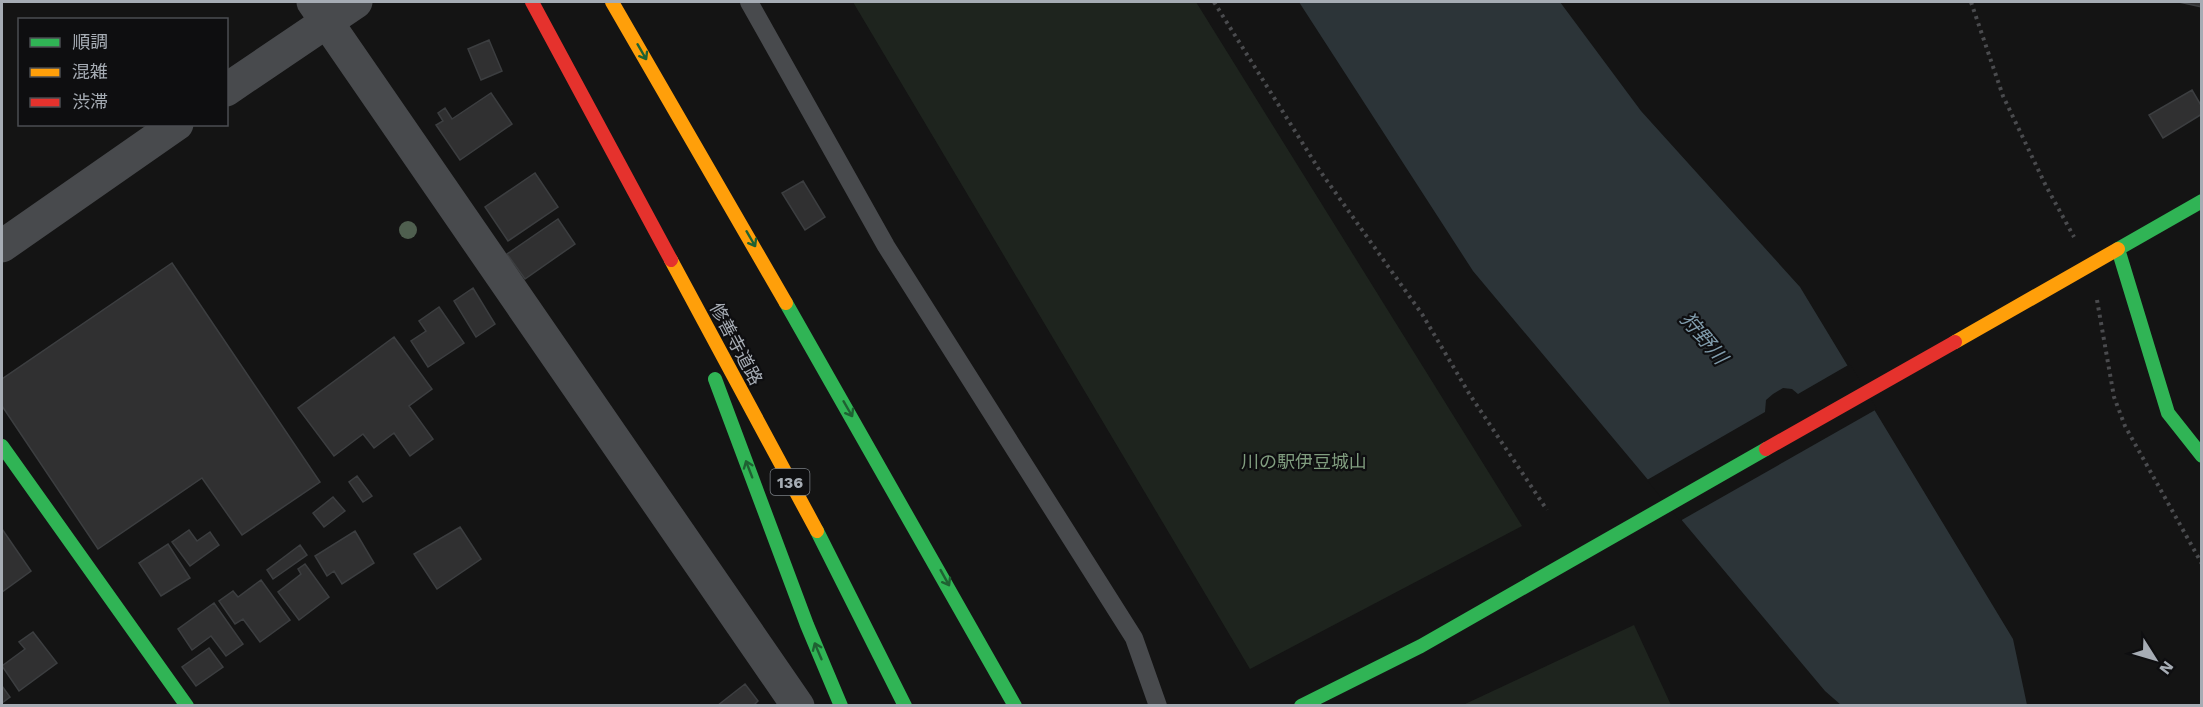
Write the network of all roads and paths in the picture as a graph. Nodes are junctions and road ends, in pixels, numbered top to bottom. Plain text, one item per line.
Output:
1 (356, 2) edge
2 (532, 2) edge
3 (612, 2) edge
4 (749, 2) edge
5 (1214, 2) edge
6 (1971, 2) edge
7 (320, 11) edge
8 (228, 88) edge
9 (174, 126) edge
10 (2202, 201) edge
11 (2077, 243) dead end
12 (2, 246) edge
13 (2118, 249) junction
14 (671, 262) junction
15 (2097, 298) dead end
16 (2, 446) edge
17 (2202, 456) edge
18 (1547, 510) dead end
19 (2202, 564) edge
20 (187, 705) edge
21 (798, 705) edge
22 (841, 705) edge
23 (905, 705) edge
24 (1015, 705) edge
25 (1158, 705) edge
26 (1301, 705) edge

1 - 7 street
2 - 14 main road, 修善寺道路 / 136
3 -> 24 main road
4 - 25 lane
5 - 18 path
6 - 11 path
7 - 8 street
7 - 21 street
9 - 12 street
10 - 13 main road
13 - 17 main road
13 - 26 main road
22 -> 14 main road
14 - 23 main road, 修善寺道路 / 136
15 - 19 path
16 - 20 main road

